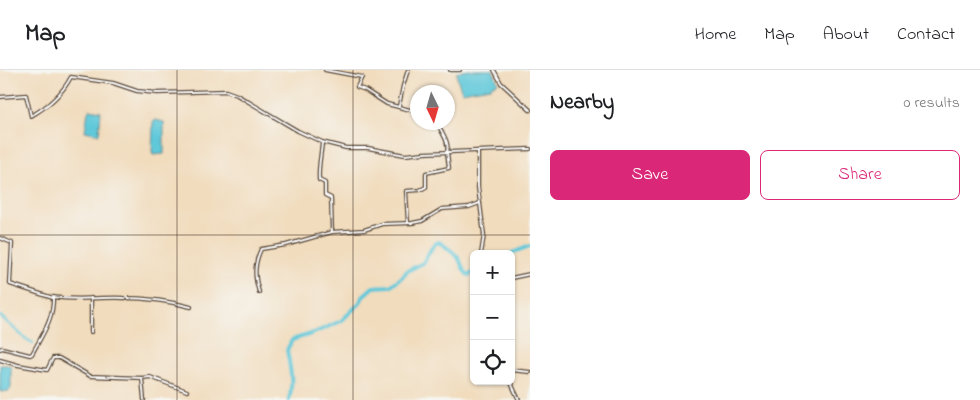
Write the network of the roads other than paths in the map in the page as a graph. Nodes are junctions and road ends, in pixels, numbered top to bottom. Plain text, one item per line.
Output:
1 (325, 70) edge
2 (408, 70) edge
3 (450, 70) edge
4 (460, 70) edge
5 (494, 70) edge
6 (0, 97) edge
7 (398, 107) junction
8 (410, 110) edge
9 (530, 110) edge
10 (442, 130) edge
11 (322, 142) junction
12 (530, 149) edge
13 (478, 151) junction
14 (447, 152) junction
15 (480, 203) junction
16 (408, 223) junction
17 (332, 232) junction
18 (0, 238) edge
19 (481, 250) edge
20 (530, 274) edge
21 (515, 277) edge
22 (259, 292) dead end
23 (54, 297) junction
24 (91, 298) junction
25 (191, 307) dead end
26 (91, 332) dead end
27 (0, 349) edge
28 (0, 360) edge
29 (515, 370) edge
30 (530, 372) edge
31 (142, 378) junction
32 (512, 385) edge
33 (187, 391) dead end
34 (144, 400) edge
35 (518, 400) edge

1 - 7 street
2 - 7 street
3 - 4 street
5 - 9 street
6 - 11 street
7 - 8 street
10 - 14 street
11 - 14 street
11 - 17 street
12 - 13 street
13 - 14 street
13 - 15 street
14 - 16 street
15 - 16 street
15 - 19 street
16 - 17 street
17 - 22 street
18 - 23 street
20 - 21 street
23 - 24 street
23 - 27 street
24 - 25 street
24 - 26 street
28 - 31 street
29 - 30 street
31 - 33 street
31 - 34 street
32 - 35 street

